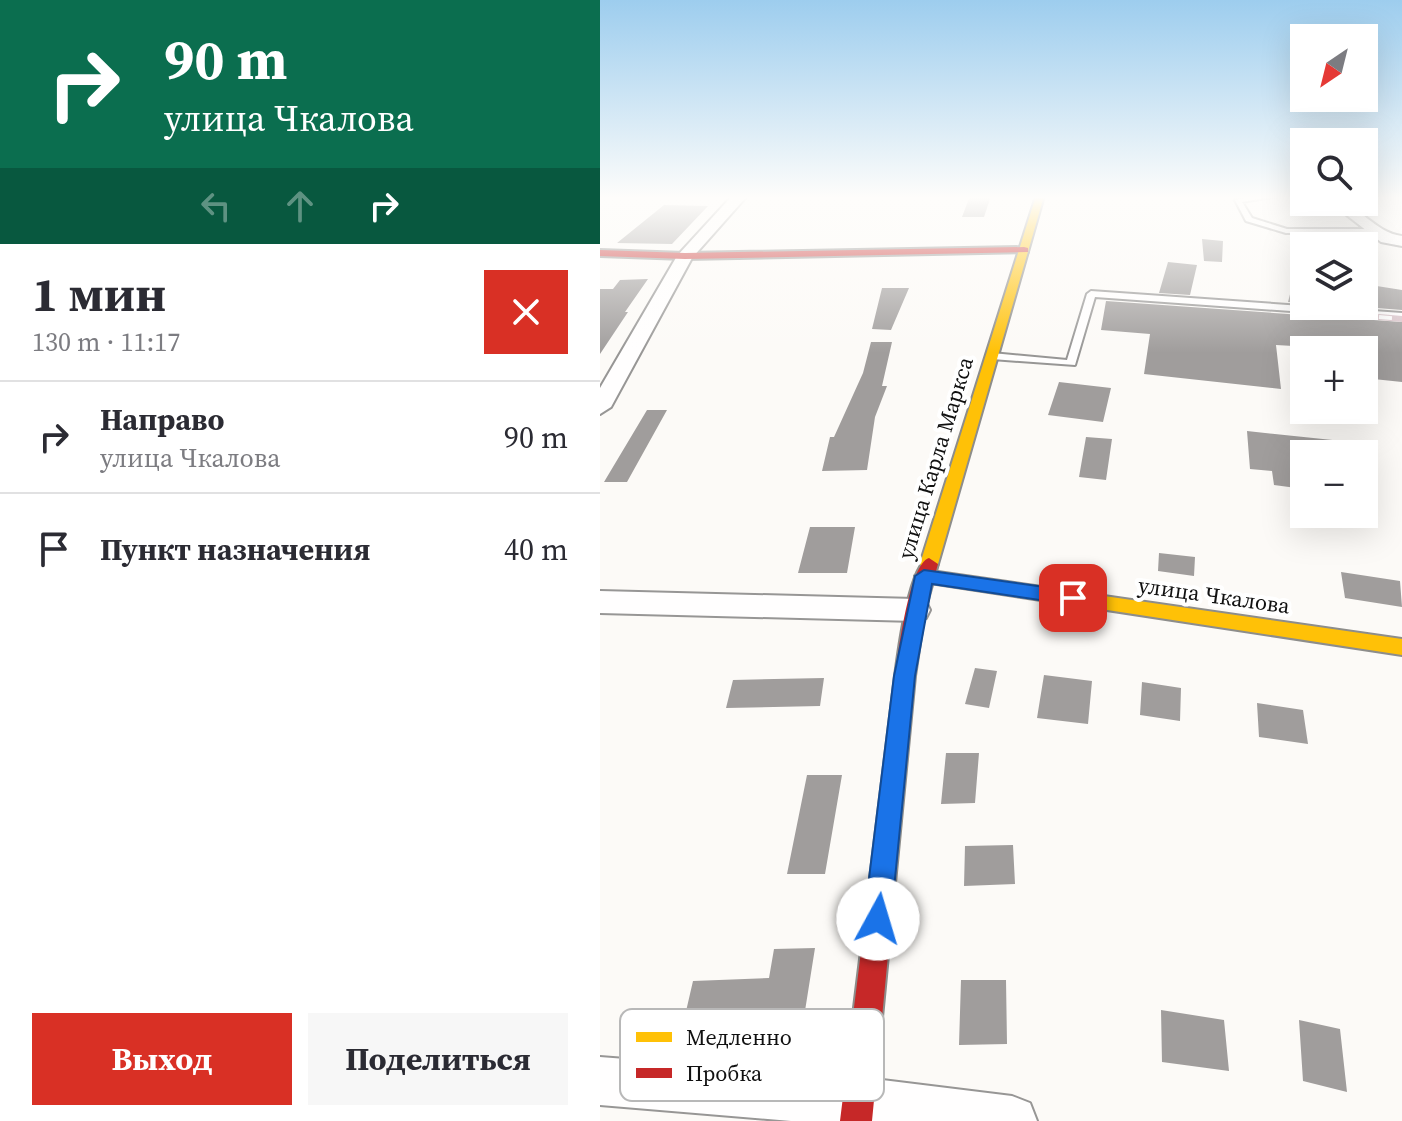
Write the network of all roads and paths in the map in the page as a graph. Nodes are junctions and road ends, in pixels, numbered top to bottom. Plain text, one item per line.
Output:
1 (692, 248) edge
2 (1024, 250) joint
3 (600, 253) edge
4 (685, 256) junction
5 (1402, 316) edge
6 (992, 356) junction
7 (600, 407) edge
8 (924, 576) junction
9 (600, 602) edge
10 (915, 610) junction
11 (1402, 647) edge
12 (868, 1009) edge
13 (600, 1081) edge
14 (620, 1083) edge
15 (766, 1101) edge
16 (857, 1112) edge
17 (1012, 1121) edge

1 - 4 street
2 - 4 main road
2 - 6 main road, улица Карла Маркса
3 - 4 main road
4 - 7 street
5 - 6 lane
6 - 8 main road, улица Карла Маркса
8 - 10 main road, улица Карла Маркса
8 - 11 main road, улица Чкалова
9 - 10 street
10 - 12 main road, улица Карла Маркса
13 - 14 street
15 - 16 street
16 - 17 street

